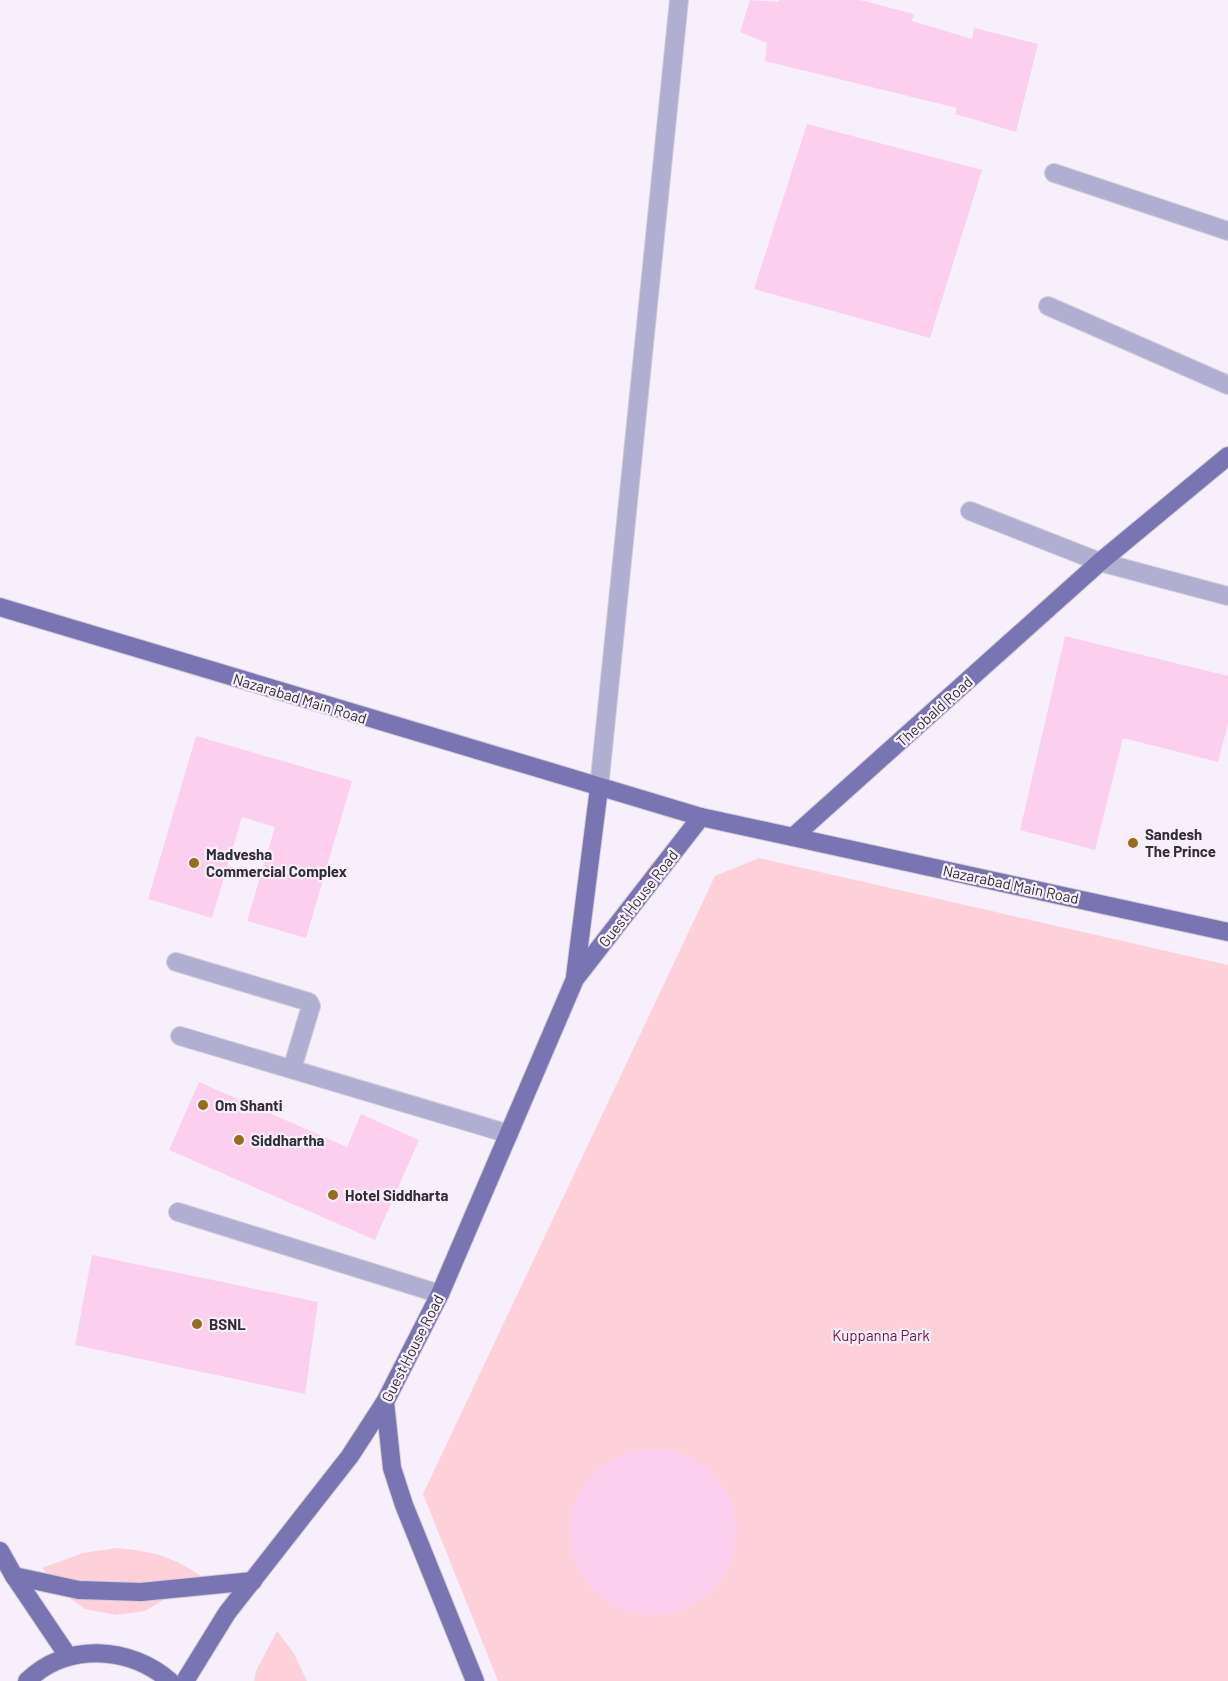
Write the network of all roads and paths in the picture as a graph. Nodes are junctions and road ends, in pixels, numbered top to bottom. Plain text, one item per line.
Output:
1 (679, 0) edge
2 (1054, 173) dead end
3 (1228, 231) edge
4 (1048, 306) dead end
5 (1228, 385) edge
6 (1228, 456) edge
7 (970, 510) dead end
8 (1100, 562) junction
9 (1228, 596) edge
10 (0, 608) edge
11 (599, 788) junction
12 (701, 817) junction
13 (793, 837) junction
14 (1228, 932) edge
15 (176, 962) dead end
16 (575, 979) junction
17 (180, 1036) dead end
18 (292, 1069) junction
19 (509, 1134) junction
20 (178, 1212) dead end
21 (440, 1294) junction
22 (385, 1402) junction
23 (0, 1551) edge
24 (14, 1576) junction
25 (253, 1581) junction
26 (68, 1656) junction
27 (27, 1681) edge
28 (170, 1681) edge
29 (184, 1681) edge
30 (475, 1681) edge

1 - 11 street
2 - 3 street
4 - 5 street
6 - 8 main road, Theobald Road
7 - 8 street
8 - 9 street
8 - 13 main road, Theobald Road
10 - 11 main road, Nazarabad Main Road
11 - 12 main road
11 - 16 main road, Guest House Road
12 - 13 main road
12 - 16 main road, Guest House Road
13 - 14 main road, Nazarabad Main Road
15 - 18 street
16 - 19 main road, Guest House Road
17 - 18 street
18 - 19 street
19 - 21 main road, Guest House Road
20 - 21 street
21 - 22 main road, Guest House Road
22 - 25 main road, Guest House Road
22 - 30 main road
23 - 24 main road
24 - 25 main road
24 - 26 main road
25 - 29 main road, Guest House Road
26 - 27 main road
26 - 28 main road

